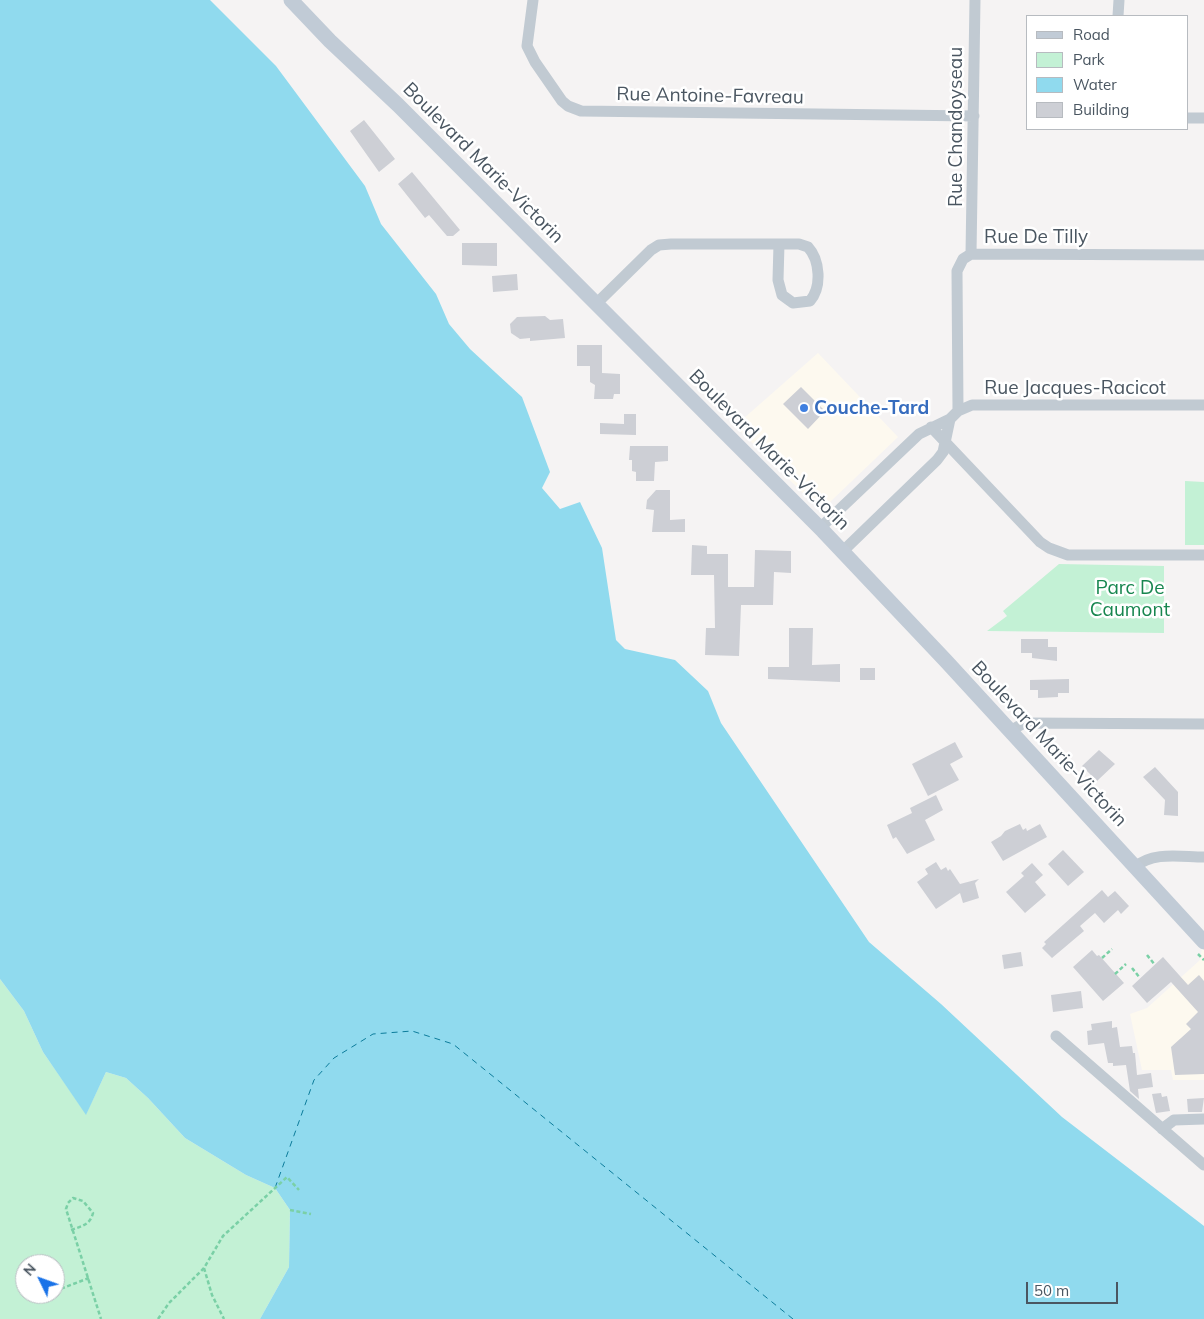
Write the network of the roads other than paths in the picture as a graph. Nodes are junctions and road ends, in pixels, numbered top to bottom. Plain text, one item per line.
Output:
1 (292, 0) edge
2 (533, 0) edge
3 (975, 0) edge
4 (1119, 0) edge
5 (1118, 15) edge
6 (974, 116) junction
7 (1189, 118) edge
8 (1204, 118) edge
9 (779, 244) junction
10 (971, 254) junction
11 (1204, 255) edge
12 (596, 304) junction
13 (1204, 405) edge
14 (954, 415) junction
15 (931, 428) junction
16 (945, 442) junction
17 (820, 528) junction
18 (842, 552) junction
19 (1204, 555) edge
20 (1204, 724) edge
21 (1010, 731) junction
22 (1204, 857) edge
23 (1135, 867) junction
24 (1199, 945) edge
25 (1056, 1036) dead end
26 (1204, 1119) edge
27 (1162, 1128) junction
28 (1204, 1165) edge

1 - 12 street, Boulevard Marie-Victorin
2 - 6 street, Rue Antoine-Favreau
3 - 6 street, Rue Chandoyseau
4 - 5 street
6 - 10 street, Rue Chandoyseau
7 - 8 street
9 - 9 street
9 - 12 street
10 - 11 street, Rue De Tilly
10 - 14 street, Rue De Tilly
12 - 17 street, Boulevard Marie-Victorin
13 - 14 street, Rue Jacques-Racicot
14 - 15 street, Rue Jacques-Racicot
14 - 16 street
15 - 16 street
15 - 17 street, Rue Jacques-Racicot
16 - 18 street
16 - 19 street
17 - 18 street, Boulevard Marie-Victorin
18 - 21 street, Boulevard Marie-Victorin
20 - 21 street
21 - 23 street, Boulevard Marie-Victorin
22 - 23 street
23 - 24 street, Boulevard Marie-Victorin
25 - 27 street
26 - 27 street
27 - 28 street

